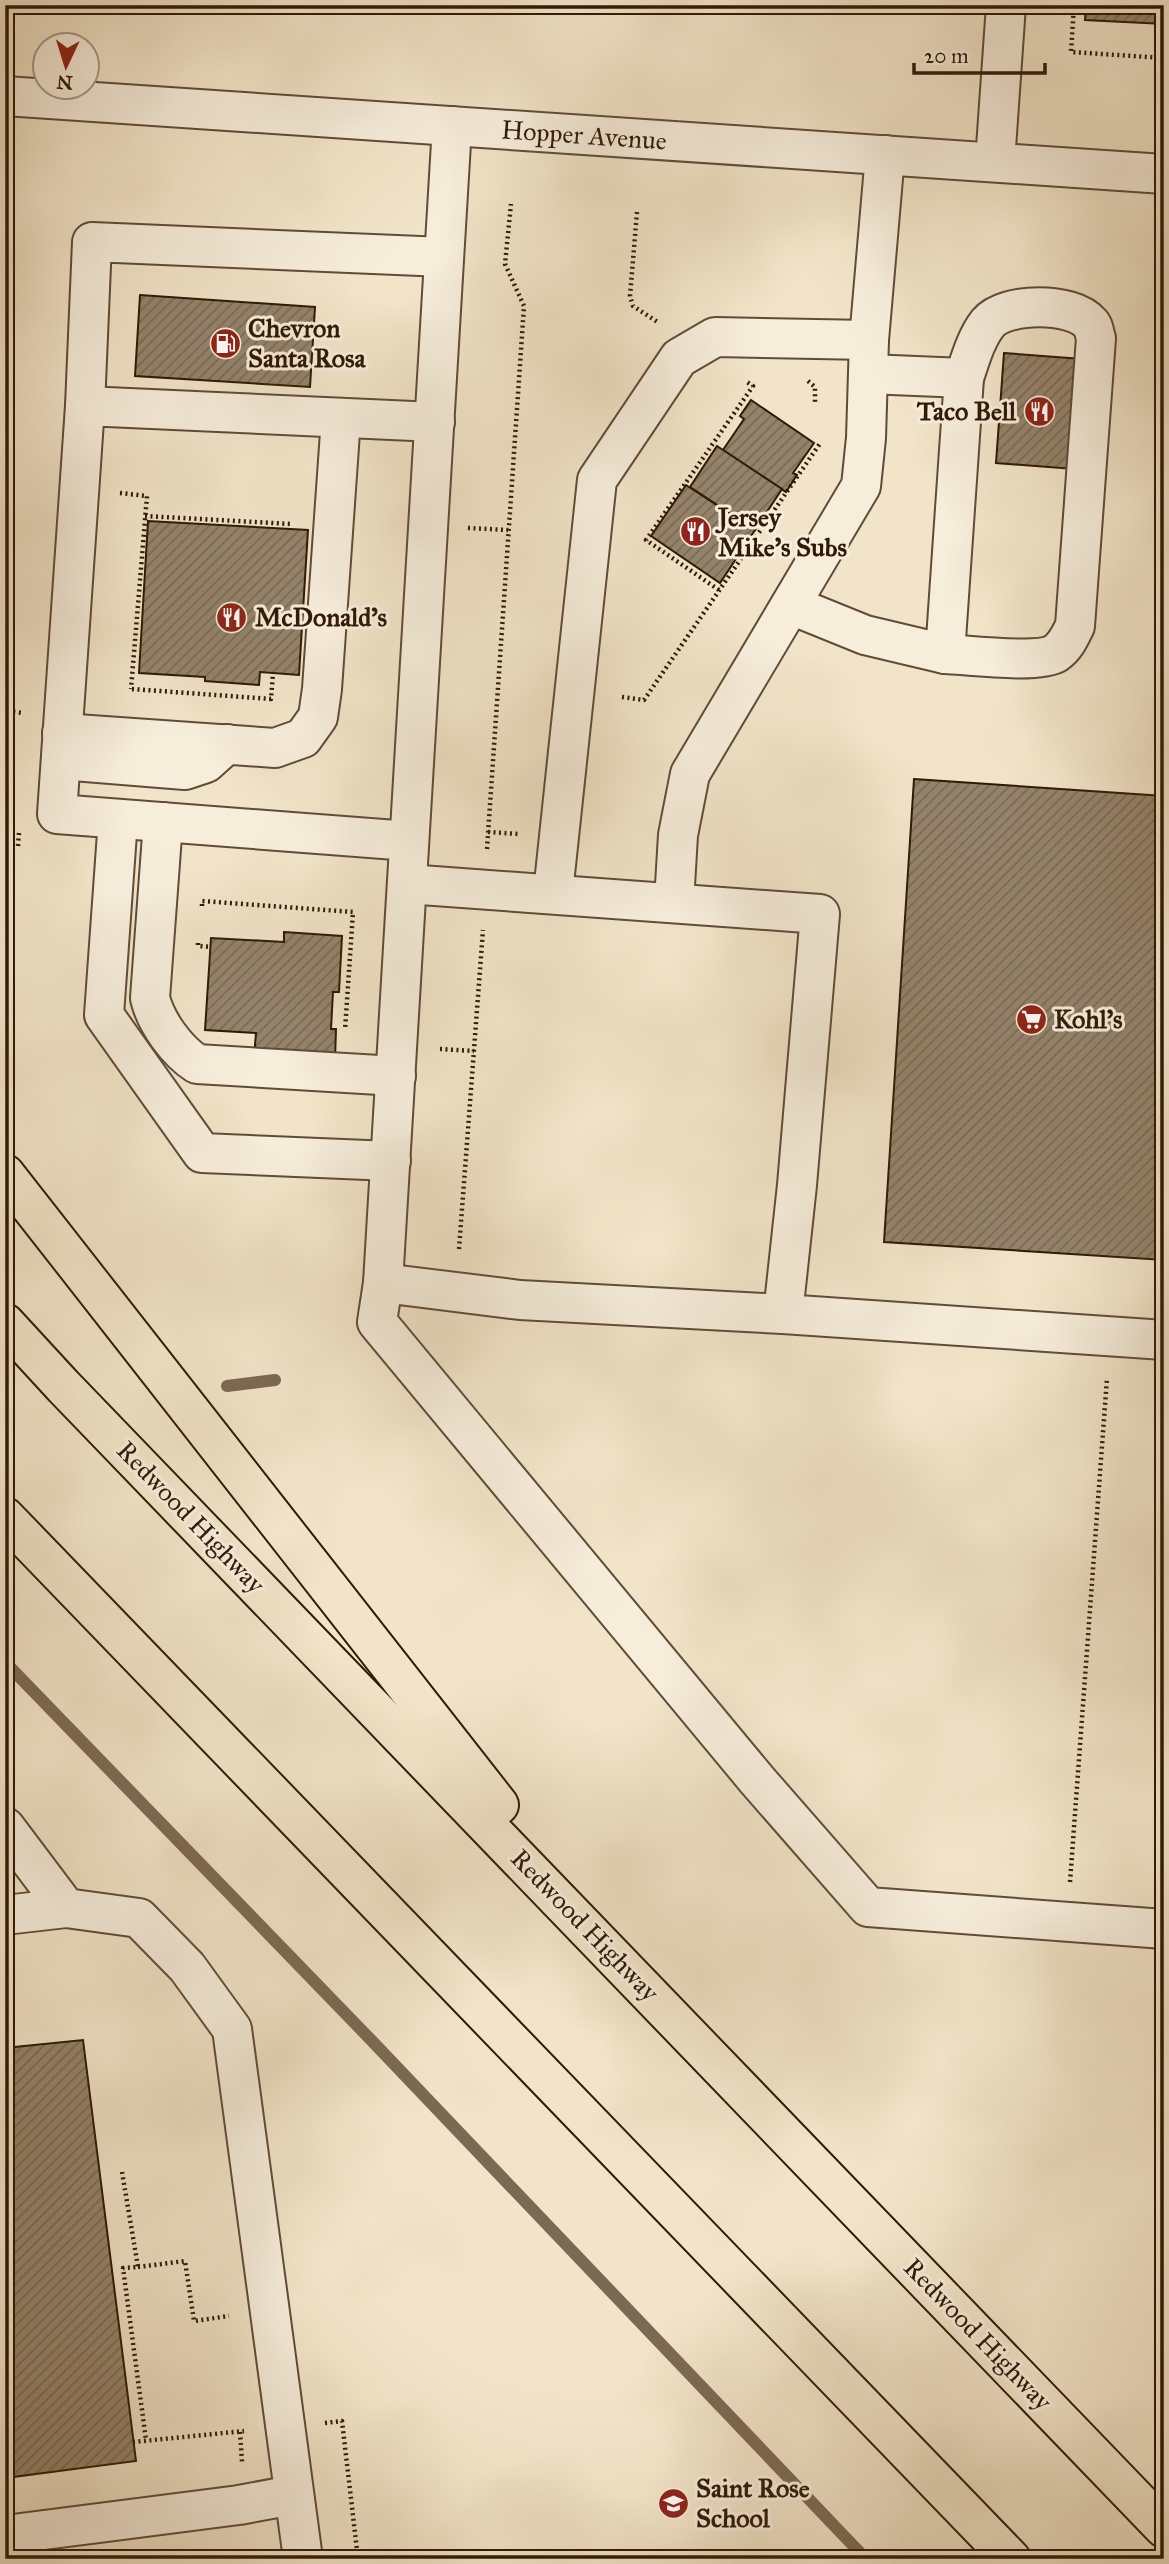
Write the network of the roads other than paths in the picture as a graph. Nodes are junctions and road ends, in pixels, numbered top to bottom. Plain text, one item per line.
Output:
1 (1006, 5) edge
2 (5, 96) edge
3 (452, 126) junction
4 (885, 155) junction
5 (995, 162) junction
6 (1164, 174) edge
7 (444, 257) junction
8 (869, 357) junction
9 (964, 378) junction
10 (85, 406) junction
11 (341, 418) junction
12 (435, 422) junction
13 (791, 605) junction
14 (945, 654) junction
15 (51, 736) junction
16 (118, 819) junction
17 (163, 822) junction
18 (409, 841) junction
19 (407, 884) junction
20 (553, 893) junction
21 (674, 901) junction
22 (396, 1076) junction
23 (391, 1161) junction
24 (5, 1174) edge
25 (383, 1283) junction
26 (783, 1314) junction
27 (5, 1322) edge
28 (1164, 1340) edge
29 (5, 1517) edge
30 (5, 1827) edge
31 (66, 1908) junction
32 (5, 1915) edge
33 (1164, 1929) edge
34 (625, 1966) junction
35 (293, 2495) junction
36 (1164, 2528) edge
37 (5, 2535) edge
38 (303, 2559) edge
39 (1011, 2559) edge

1 - 5 street
2 - 3 street, Hopper Avenue
3 - 4 street, Hopper Avenue
3 - 7 street
4 - 5 street, Hopper Avenue
4 - 8 street
5 - 6 street, Hopper Avenue
7 - 10 street
7 - 12 street
8 - 9 street
8 - 13 street
8 - 20 street
9 - 14 street
9 - 14 street
10 - 11 street
10 - 15 street
11 - 12 street
11 - 15 street
12 - 18 street
13 - 14 street
13 - 21 street
15 - 16 street
16 - 17 street
16 - 23 street
17 - 18 street
17 - 22 street
18 - 19 street
19 - 20 street
19 - 22 street
20 - 21 street
21 - 26 street
22 - 23 street
23 - 25 street
24 - 34 highway
25 - 26 street
25 - 33 street
26 - 28 street
27 - 34 highway, Redwood Highway
29 - 39 highway
30 - 31 street
31 - 32 street
31 - 35 street
34 - 36 highway, Redwood Highway
35 - 37 street
35 - 38 street

